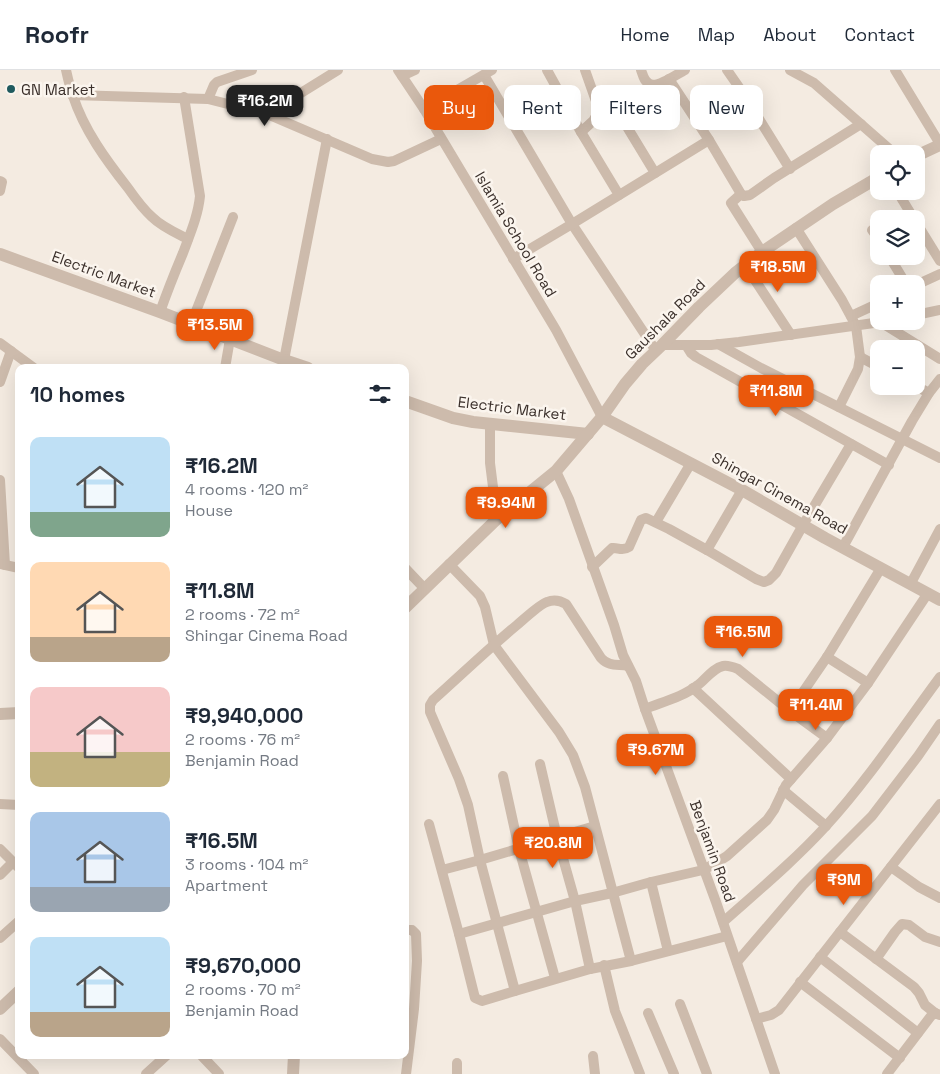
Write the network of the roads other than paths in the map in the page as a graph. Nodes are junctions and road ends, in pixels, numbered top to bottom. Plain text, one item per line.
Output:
1 (66, 70) edge
2 (252, 70) edge
3 (338, 70) edge
4 (415, 70) edge
5 (547, 70) edge
6 (585, 70) edge
7 (641, 70) edge
8 (685, 70) edge
9 (727, 70) edge
10 (790, 70) edge
11 (895, 70) edge
12 (400, 73) edge
13 (488, 73) edge
14 (669, 79) junction
15 (467, 85) edge
16 (591, 88) edge
17 (72, 95) junction
18 (184, 97) junction
19 (208, 99) junction
20 (424, 109) edge
21 (266, 114) junction
22 (591, 123) edge
23 (861, 124) junction
24 (436, 130) edge
25 (629, 130) edge
26 (581, 132) junction
27 (441, 139) junction
28 (326, 140) junction
29 (709, 140) junction
30 (885, 145) edge
31 (940, 145) edge
32 (925, 152) edge
33 (790, 169) junction
34 (655, 173) junction
35 (0, 182) edge
36 (870, 182) edge
37 (0, 192) edge
38 (741, 194) junction
39 (619, 195) junction
40 (233, 217) dead end
41 (572, 224) junction
42 (796, 228) junction
43 (925, 237) edge
44 (188, 239) junction
45 (762, 252) junction
46 (0, 254) edge
47 (513, 259) junction
48 (940, 261) edge
49 (745, 266) junction
50 (940, 274) edge
51 (925, 281) edge
52 (870, 307) edge
53 (940, 310) edge
54 (160, 312) junction
55 (925, 313) edge
56 (851, 316) junction
57 (191, 324) junction
58 (870, 324) edge
59 (856, 326) junction
60 (897, 330) edge
61 (791, 335) junction
62 (230, 339) junction
63 (0, 343) edge
64 (718, 344) junction
65 (686, 345) junction
66 (659, 348) junction
67 (11, 351) junction
68 (860, 357) junction
69 (940, 359) edge
70 (284, 360) junction
71 (870, 362) edge
72 (29, 364) edge
73 (226, 364) edge
74 (296, 364) edge
75 (940, 379) edge
76 (0, 382) edge
77 (925, 391) edge
78 (929, 393) junction
79 (409, 402) edge
80 (839, 407) junction
81 (602, 417) junction
82 (490, 423) junction
83 (588, 434) junction
84 (902, 438) junction
85 (851, 444) junction
86 (940, 458) edge
87 (691, 463) junction
88 (889, 465) junction
89 (556, 471) junction
90 (0, 480) edge
91 (742, 490) junction
92 (496, 519) junction
93 (656, 522) junction
94 (802, 525) junction
95 (940, 530) edge
96 (844, 548) junction
97 (707, 550) junction
98 (2, 564) edge
99 (449, 564) junction
100 (15, 567) edge
101 (592, 567) junction
102 (881, 568) junction
103 (409, 572) edge
104 (911, 583) junction
105 (424, 588) junction
106 (928, 593) junction
107 (940, 600) edge
108 (409, 604) edge
109 (494, 645) junction
110 (827, 657) junction
111 (628, 666) junction
112 (940, 677) edge
113 (868, 683) junction
114 (693, 688) junction
115 (645, 709) junction
116 (790, 711) junction
117 (15, 713) edge
118 (0, 714) edge
119 (940, 724) edge
120 (827, 738) junction
121 (540, 764) dead end
122 (503, 776) dead end
123 (791, 779) junction
124 (783, 790) junction
125 (0, 804) edge
126 (940, 804) edge
127 (15, 805) edge
128 (429, 824) dead end
129 (596, 826) junction
130 (826, 826) junction
131 (558, 837) junction
132 (0, 849) edge
133 (519, 849) junction
134 (480, 860) junction
135 (15, 864) edge
136 (15, 866) edge
137 (891, 867) junction
138 (442, 870) junction
139 (703, 870) junction
140 (0, 875) edge
141 (651, 882) junction
142 (612, 893) junction
143 (940, 898) edge
144 (575, 902) junction
145 (536, 912) junction
146 (723, 922) junction
147 (498, 923) junction
148 (15, 925) edge
149 (409, 930) edge
150 (840, 932) junction
151 (459, 934) junction
152 (727, 936) junction
153 (0, 938) edge
154 (940, 942) edge
155 (668, 951) junction
156 (820, 957) junction
157 (876, 958) junction
158 (631, 961) junction
159 (737, 962) junction
160 (604, 966) junction
161 (590, 969) junction
162 (555, 978) junction
163 (800, 982) junction
164 (514, 991) junction
165 (15, 995) edge
166 (680, 1004) dead end
167 (0, 1009) edge
168 (410, 1009) edge
169 (648, 1013) dead end
170 (938, 1014) edge
171 (756, 1020) junction
172 (409, 1022) edge
173 (918, 1032) junction
174 (0, 1039) edge
175 (15, 1054) edge
176 (593, 1056) dead end
177 (900, 1058) junction
178 (19, 1059) edge
179 (163, 1059) edge
180 (205, 1059) edge
181 (294, 1059) edge
182 (406, 1059) edge
183 (456, 1063) dead end
184 (34, 1074) edge
185 (146, 1074) edge
186 (219, 1074) edge
187 (293, 1074) edge
188 (406, 1074) edge
189 (456, 1074) edge
190 (595, 1074) edge
191 (640, 1074) edge
192 (674, 1074) edge
193 (707, 1074) edge
194 (775, 1074) edge
195 (887, 1074) edge

1 - 17 street
2 - 19 street
3 - 21 street
4 - 12 street
5 - 26 street
6 - 16 street
7 - 14 street
8 - 14 street
9 - 33 street
10 - 23 street
11 - 31 street
12 - 20 street, Islamia School Road
13 - 15 street
13 - 41 street
14 - 29 street
17 - 18 street
17 - 44 street
18 - 19 street
18 - 44 street
19 - 21 street
21 - 28 street
22 - 26 street
23 - 30 street
23 - 33 street
24 - 27 street, Islamia School Road
25 - 34 street
26 - 39 street
27 - 28 street
27 - 47 street, Islamia School Road
28 - 70 street
29 - 34 street
29 - 38 street
31 - 32 street
33 - 38 street
34 - 39 street
35 - 37 street
36 - 42 street, Gaushala Road
38 - 45 street
39 - 41 street
40 - 57 street
41 - 47 street
41 - 66 street
42 - 45 street, Gaushala Road
42 - 56 street
43 - 48 street
44 - 54 street
45 - 49 street, Gaushala Road
46 - 54 street, Electric Market
47 - 81 street, Islamia School Road
49 - 61 street
49 - 66 street, Gaushala Road
50 - 51 street
52 - 56 street
53 - 55 street
54 - 57 street, Electric Market
56 - 59 street
57 - 62 street, Electric Market
58 - 59 street
59 - 61 street
59 - 68 street
60 - 69 street
61 - 64 street
62 - 70 street, Electric Market
62 - 73 street
63 - 67 street
64 - 65 street
64 - 80 street
65 - 66 street
65 - 85 street
66 - 81 street, Gaushala Road
67 - 72 street
67 - 76 street
68 - 71 street
68 - 80 street
70 - 74 street, Electric Market
75 - 78 street
77 - 78 street
78 - 84 street
79 - 82 street, Electric Market
80 - 84 street
81 - 83 street, Gaushala Road
81 - 87 street, Shingar Cinema Road
82 - 83 street, Electric Market
82 - 92 street
83 - 89 street, Gaushala Road
84 - 86 street
84 - 88 street
85 - 88 street
85 - 94 street
87 - 91 street, Shingar Cinema Road
87 - 93 street
88 - 96 street
89 - 92 street, Gaushala Road
89 - 101 street, Benjamin Road
90 - 98 street
91 - 94 street, Shingar Cinema Road
91 - 97 street
92 - 99 street, Gaushala Road
93 - 97 street
93 - 101 street
94 - 96 street, Shingar Cinema Road
94 - 97 street
95 - 104 street
96 - 102 street, Shingar Cinema Road
98 - 100 street
99 - 105 street, Gaushala Road
99 - 109 street
101 - 111 street, Benjamin Road
102 - 104 street, Shingar Cinema Road
102 - 110 street
103 - 105 street
104 - 106 street, Shingar Cinema Road
105 - 108 street, Gaushala Road
106 - 107 street, Shingar Cinema Road
106 - 113 street
109 - 111 street
109 - 129 street
109 - 134 street
110 - 113 street
110 - 116 street
111 - 115 street, Benjamin Road
112 - 130 street
113 - 120 street
114 - 115 street
114 - 116 street
114 - 123 street
115 - 139 street, Benjamin Road
116 - 120 street
117 - 118 street
119 - 159 street
120 - 123 street
121 - 131 street
122 - 133 street
123 - 124 street
124 - 130 street
124 - 139 street
125 - 127 street
126 - 137 street
128 - 138 street
129 - 131 street
129 - 142 street
130 - 146 street
131 - 133 street
131 - 144 street
132 - 135 street
133 - 134 street
133 - 145 street
134 - 138 street
134 - 147 street
136 - 140 street
137 - 143 street
137 - 150 street
138 - 151 street
139 - 141 street
139 - 146 street, Benjamin Road
141 - 142 street
141 - 155 street
142 - 144 street
142 - 158 street
144 - 145 street
144 - 161 street
145 - 147 street
145 - 162 street
146 - 152 street, Benjamin Road
147 - 151 street
147 - 164 street
148 - 153 street
149 - 168 street
150 - 156 street
150 - 157 street
151 - 164 street
152 - 155 street
152 - 159 street, Benjamin Road
154 - 157 street
155 - 158 street
156 - 163 street
156 - 173 street
157 - 170 street
158 - 160 street
159 - 171 street, Benjamin Road
160 - 161 street
160 - 191 street
161 - 162 street
162 - 164 street
163 - 171 street
163 - 177 street
165 - 167 street
166 - 193 street
168 - 172 street
169 - 192 street
170 - 173 street
171 - 194 street, Benjamin Road
173 - 177 street
174 - 175 street
176 - 190 street
177 - 195 street
178 - 184 street
179 - 185 street
180 - 186 street
181 - 187 street
182 - 188 street
183 - 189 street

